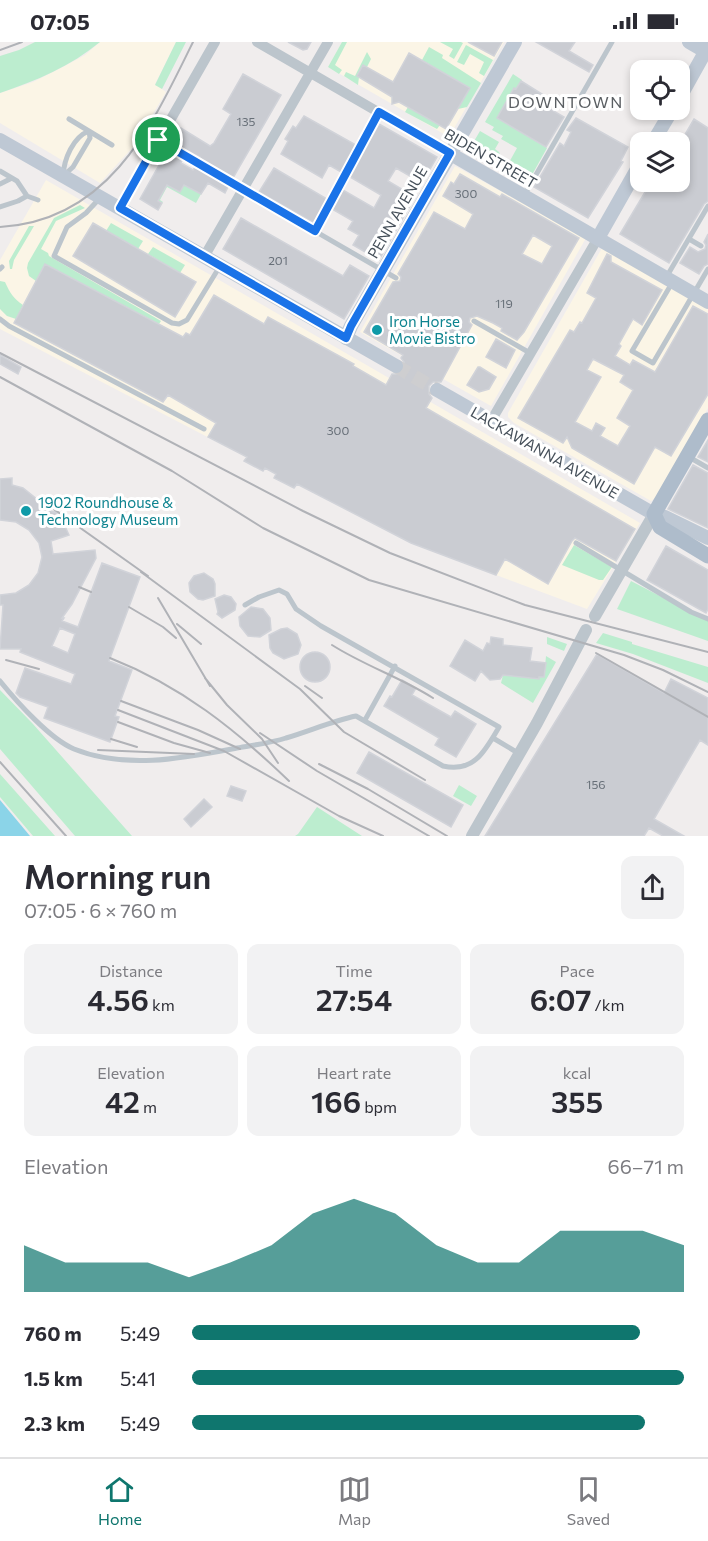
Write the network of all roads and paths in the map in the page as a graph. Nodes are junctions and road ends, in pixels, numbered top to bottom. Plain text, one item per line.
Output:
1 (215, 42) edge
2 (257, 42) edge
3 (328, 42) edge
4 (515, 42) edge
5 (612, 42) edge
6 (689, 42) edge
7 (707, 51) edge
8 (310, 72) junction
9 (690, 80) edge
10 (379, 112) junction
11 (69, 119) dead end
12 (89, 131) junction
13 (0, 140) edge
14 (158, 140) junction
15 (112, 146) dead end
16 (450, 153) junction
17 (1, 172) edge
18 (63, 176) junction
19 (12, 178) junction
20 (630, 182) edge
21 (0, 184) edge
22 (243, 189) junction
23 (27, 195) junction
24 (524, 196) junction
25 (100, 197) junction
26 (38, 200) dead end
27 (708, 206) edge
28 (0, 207) edge
29 (120, 208) junction
30 (315, 231) junction
31 (598, 238) junction
32 (689, 239) junction
33 (701, 246) dead end
34 (204, 257) junction
35 (220, 266) junction
36 (708, 269) edge
37 (382, 271) junction
38 (396, 278) dead end
39 (670, 280) junction
40 (693, 293) junction
41 (708, 302) edge
42 (0, 319) edge
43 (474, 321) dead end
44 (346, 338) junction
45 (531, 353) junction
46 (396, 366) tunnel mouth
47 (437, 390) tunnel mouth
48 (708, 420) edge
49 (491, 421) junction
50 (204, 429) dead end
51 (687, 456) junction
52 (708, 468) edge
53 (654, 514) junction
54 (708, 538) edge
55 (576, 543) dead end
56 (708, 556) edge
57 (621, 571) junction
58 (245, 605) dead end
59 (595, 616) dead end
60 (708, 619) edge
61 (586, 630) dead end
62 (395, 666) junction
63 (0, 681) edge
64 (365, 720) junction
65 (493, 738) junction
66 (520, 754) junction
67 (472, 836) edge

1 - 14 street
2 - 8 street, BIDEN STREET
3 - 8 street
4 - 16 main road, PENN AVENUE
5 - 24 lane
6 - 7 main road
7 - 9 main road
8 - 10 street, BIDEN STREET
8 - 22 street
10 - 16 street, BIDEN STREET
10 - 30 lane
11 - 12 lane
12 - 15 lane
12 - 18 lane
12 - 18 lane
13 - 18 main road
14 - 22 lane
14 - 29 street
16 - 24 main road, BIDEN STREET
16 - 37 main road, PENN AVENUE
17 - 19 lane
18 - 25 main road
19 - 21 lane
19 - 23 lane
20 - 31 main road
22 - 30 lane
22 - 34 street
23 - 26 lane
23 - 28 lane
24 - 31 main road, BIDEN STREET
25 - 29 main road
25 - 35 lane
27 - 32 lane
29 - 34 main road
30 - 37 lane
31 - 39 main road, BIDEN STREET
31 - 45 street
32 - 33 lane
32 - 39 lane
34 - 35 main road
35 - 44 main road
36 - 40 lane
37 - 38 lane
37 - 44 main road, PENN AVENUE
39 - 40 main road, BIDEN STREET
39 - 40 lane
40 - 41 main road, BIDEN STREET
42 - 50 lane
43 - 45 lane
44 - 46 main road
45 - 49 street
47 - 49 main road, LACKAWANNA AVENUE
48 - 51 main road
49 - 53 main road, LACKAWANNA AVENUE
51 - 52 lane
51 - 53 main road
53 - 54 main road, LACKAWANNA AVENUE
53 - 56 main road, LACKAWANNA AVENUE
53 - 57 street
55 - 57 lane
57 - 59 street
57 - 60 lane
58 - 62 lane
61 - 66 street
62 - 64 lane
62 - 65 lane
63 - 64 lane
64 - 65 lane
65 - 66 lane
66 - 67 street

